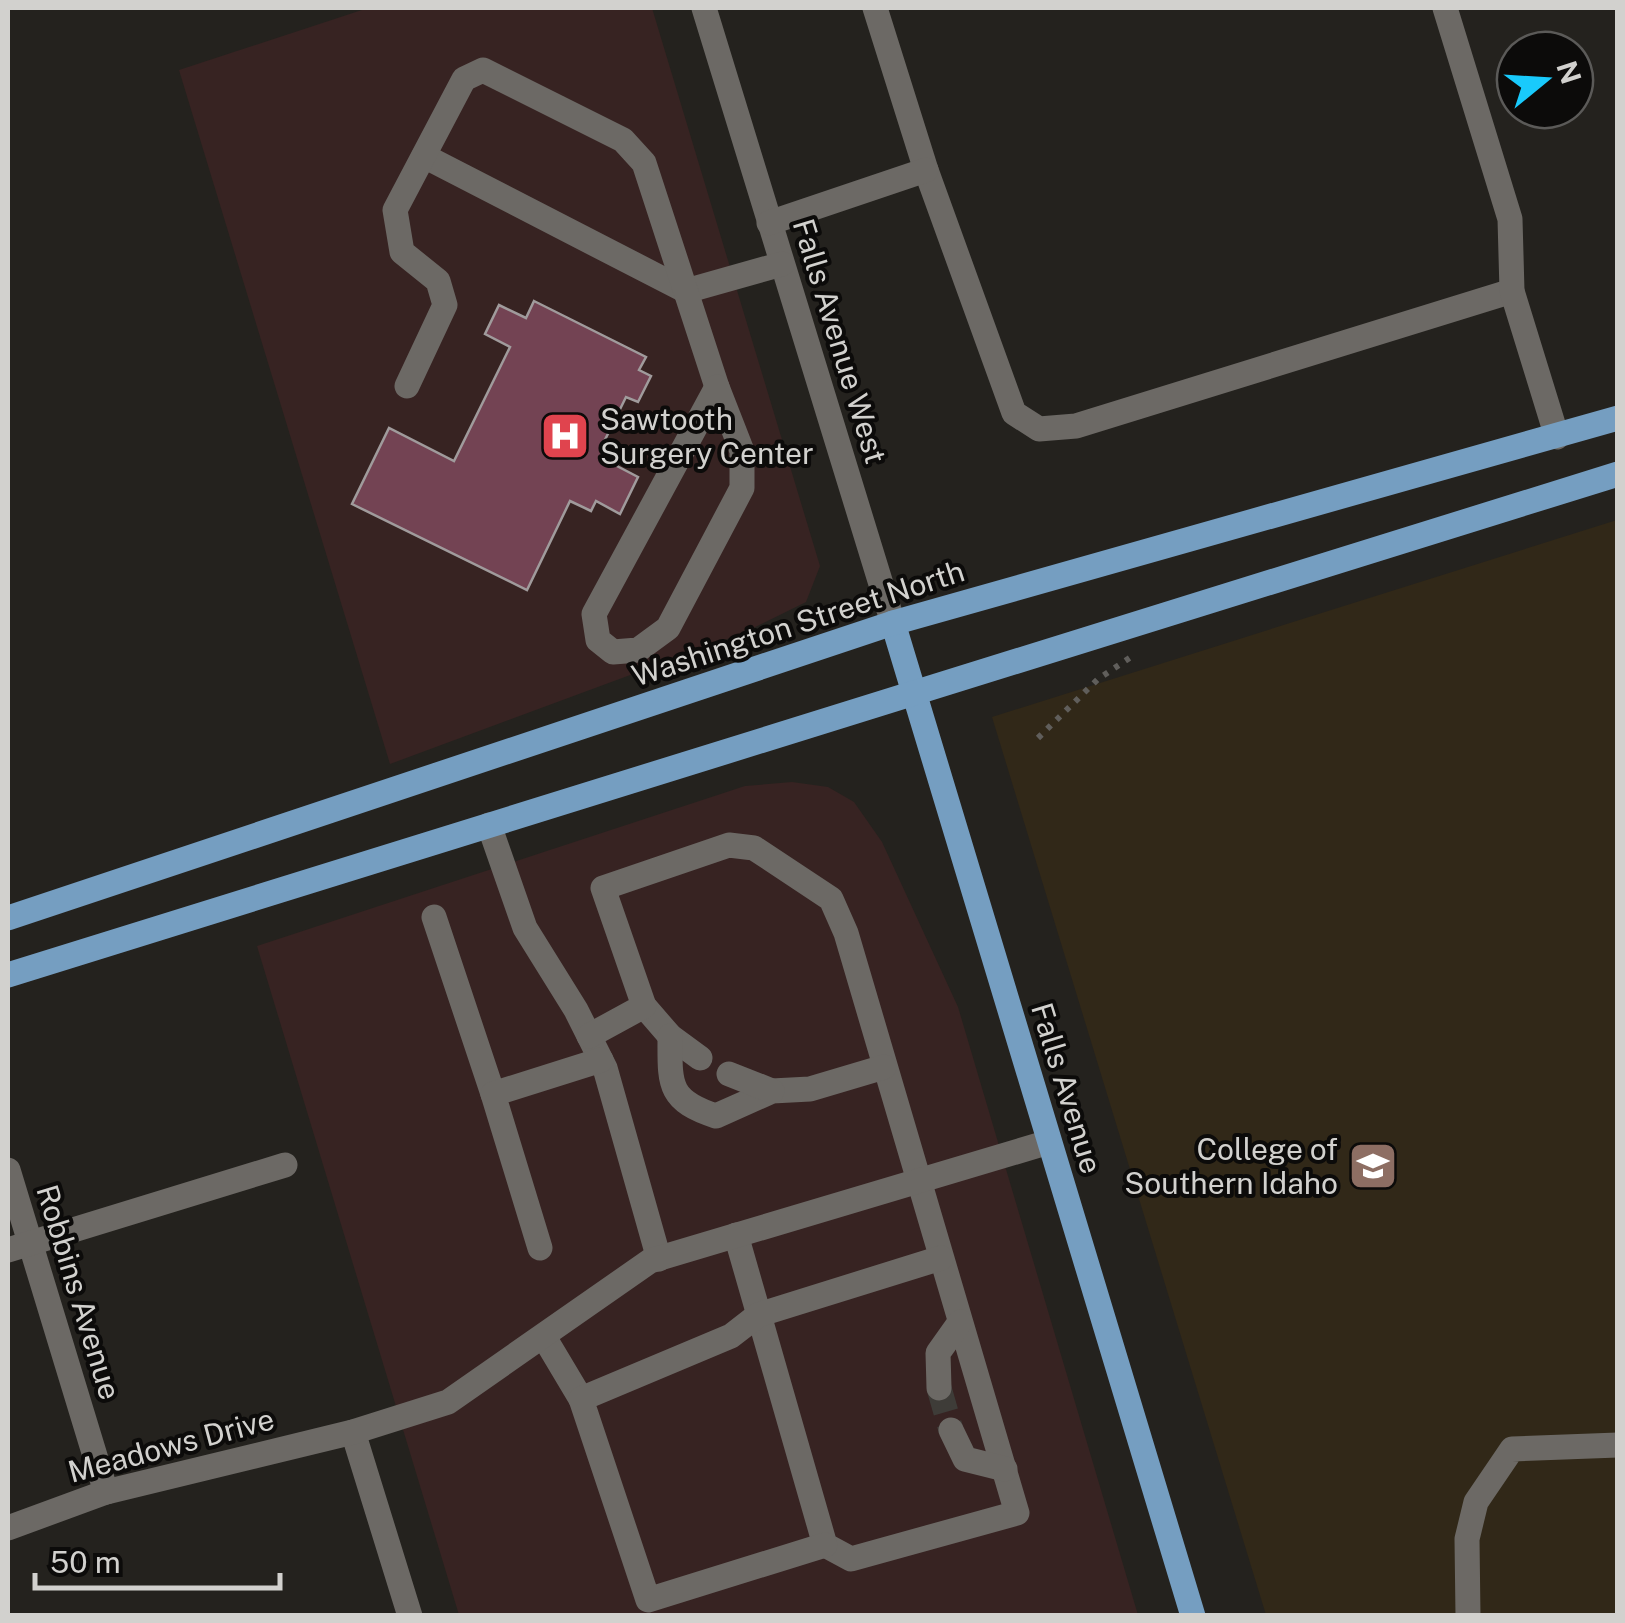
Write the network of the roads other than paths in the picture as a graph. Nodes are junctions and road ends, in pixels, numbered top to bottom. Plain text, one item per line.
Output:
1 (704, 8) edge
2 (875, 8) edge
3 (1445, 8) edge
4 (424, 156) junction
5 (926, 170) junction
6 (769, 222) junction
7 (782, 264) junction
8 (686, 291) junction
9 (1512, 291) junction
10 (407, 386) dead end
11 (718, 388) junction
12 (1618, 418) edge
13 (1557, 438) junction
14 (1618, 474) edge
15 (893, 623) junction
16 (913, 694) junction
17 (489, 825) junction
18 (434, 917) dead end
19 (8, 918) edge
20 (8, 975) edge
21 (644, 1006) junction
22 (588, 1036) junction
23 (670, 1036) junction
24 (700, 1058) dead end
25 (600, 1060) junction
26 (884, 1067) junction
27 (729, 1074) dead end
28 (772, 1091) junction
29 (493, 1094) junction
30 (1049, 1142) junction
31 (286, 1166) dead end
32 (8, 1170) edge
33 (918, 1181) junction
34 (736, 1236) junction
35 (20, 1246) edge
36 (540, 1248) dead end
37 (940, 1258) junction
38 (659, 1259) junction
39 (758, 1314) junction
40 (960, 1322) junction
41 (544, 1337) junction
42 (939, 1388) tunnel mouth
43 (581, 1399) junction
44 (952, 1430) tunnel mouth
45 (353, 1432) junction
46 (1618, 1444) edge
47 (1004, 1469) junction
48 (106, 1492) junction
49 (8, 1528) edge
50 (825, 1545) junction
51 (410, 1616) edge
52 (1193, 1616) edge
53 (1468, 1616) edge

1 - 6 street, Falls Avenue West
2 - 5 street
3 - 9 street
4 - 8 street
4 - 8 street
4 - 10 street
5 - 6 street
5 - 9 street
6 - 7 street, Falls Avenue West
7 - 8 street
7 - 15 street, Falls Avenue West
8 - 11 street
9 - 13 street
11 - 11 street
12 - 13 main road, Washington Street North
13 - 15 main road, Washington Street North
14 - 16 main road
15 - 16 main road, Falls Avenue West
15 - 19 main road, Washington Street North
16 - 17 main road
16 - 30 main road, Falls Avenue
17 - 20 main road
17 - 22 street
18 - 29 street
21 - 22 street
21 - 23 street
21 - 26 street
22 - 25 street
23 - 24 street
23 - 28 street
25 - 29 street
25 - 38 street
26 - 28 street
26 - 33 street
27 - 28 street
29 - 36 street
30 - 33 street, Meadows Drive
30 - 52 main road, Falls Avenue
31 - 35 street
32 - 35 street, Robbins Avenue
33 - 34 street, Meadows Drive
33 - 37 street
34 - 38 street, Meadows Drive
34 - 39 street
35 - 48 street, Robbins Avenue
37 - 39 street
37 - 40 street
38 - 41 street, Meadows Drive
39 - 43 street
39 - 50 street
40 - 42 street
40 - 47 street
41 - 43 street
41 - 45 street, Meadows Drive
43 - 50 street
44 - 47 street
45 - 48 street, Meadows Drive
45 - 51 street
46 - 53 street
47 - 50 street
48 - 49 street, Meadows Drive

